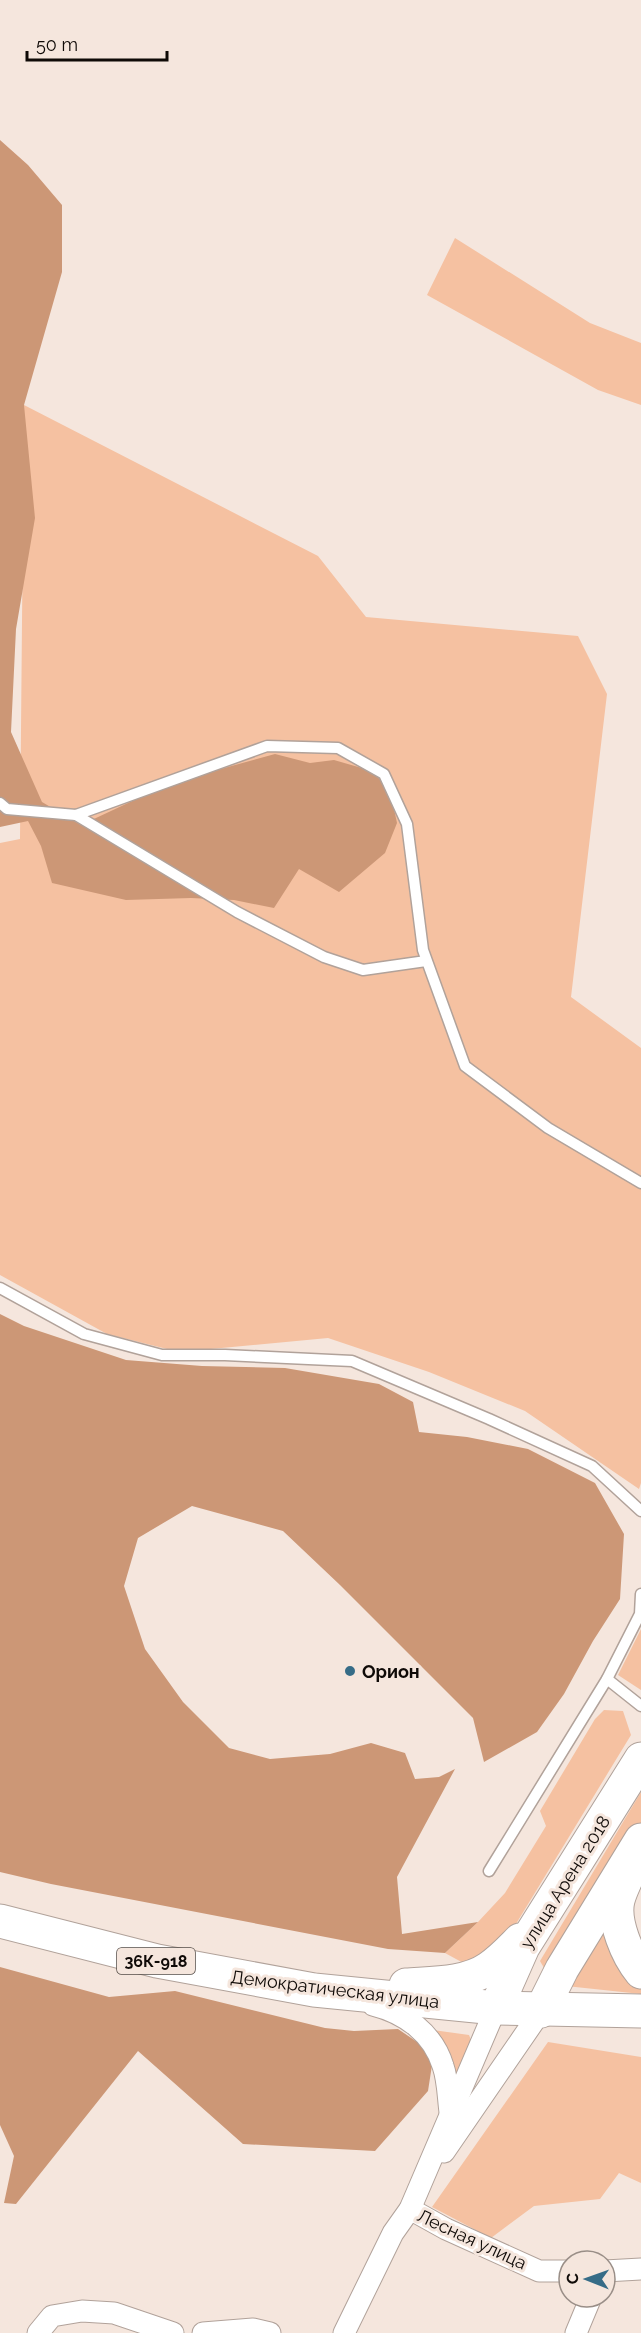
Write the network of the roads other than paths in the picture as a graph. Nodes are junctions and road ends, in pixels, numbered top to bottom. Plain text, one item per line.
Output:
1 (0, 803) edge
2 (76, 815) junction
3 (426, 961) junction
4 (641, 1183) edge
5 (0, 1288) edge
6 (641, 1511) edge
7 (641, 1594) edge
8 (607, 1679) junction
9 (641, 1707) edge
10 (641, 1759) edge
11 (640, 1842) edge
12 (489, 1871) dead end
13 (540, 1920) junction
14 (0, 1921) edge
15 (641, 1972) edge
16 (314, 1990) junction
17 (496, 2008) junction
18 (541, 2011) junction
19 (641, 2011) edge
20 (450, 2112) junction
21 (421, 2184) junction
22 (410, 2209) junction
23 (641, 2269) edge
24 (617, 2270) edge
25 (557, 2271) edge
26 (586, 2309) edge
27 (38, 2333) edge
28 (173, 2333) edge
29 (202, 2333) edge
30 (270, 2333) edge
31 (344, 2333) edge
32 (576, 2333) edge

1 - 2 lane
2 - 3 lane
2 - 3 lane
3 - 4 lane
5 - 6 lane
7 - 8 lane
8 - 9 lane
8 - 12 lane
10 - 13 main road, улица Арена 2018
11 - 15 main road
11 - 18 main road
13 - 16 main road
13 - 17 main road, улица Арена 2018
14 - 16 main road, Демократическая улица / 36К-918
16 - 17 main road, Демократическая улица / 36К-918
16 - 20 street
17 - 18 main road, Демократическая улица / 36К-918
17 - 20 street
18 - 19 main road, Демократическая улица / 36К-918
18 - 21 street
20 - 21 street
21 - 22 street
22 - 25 street, Лесная улица
22 - 31 street
23 - 24 street
26 - 32 street
27 - 28 street
29 - 30 street

